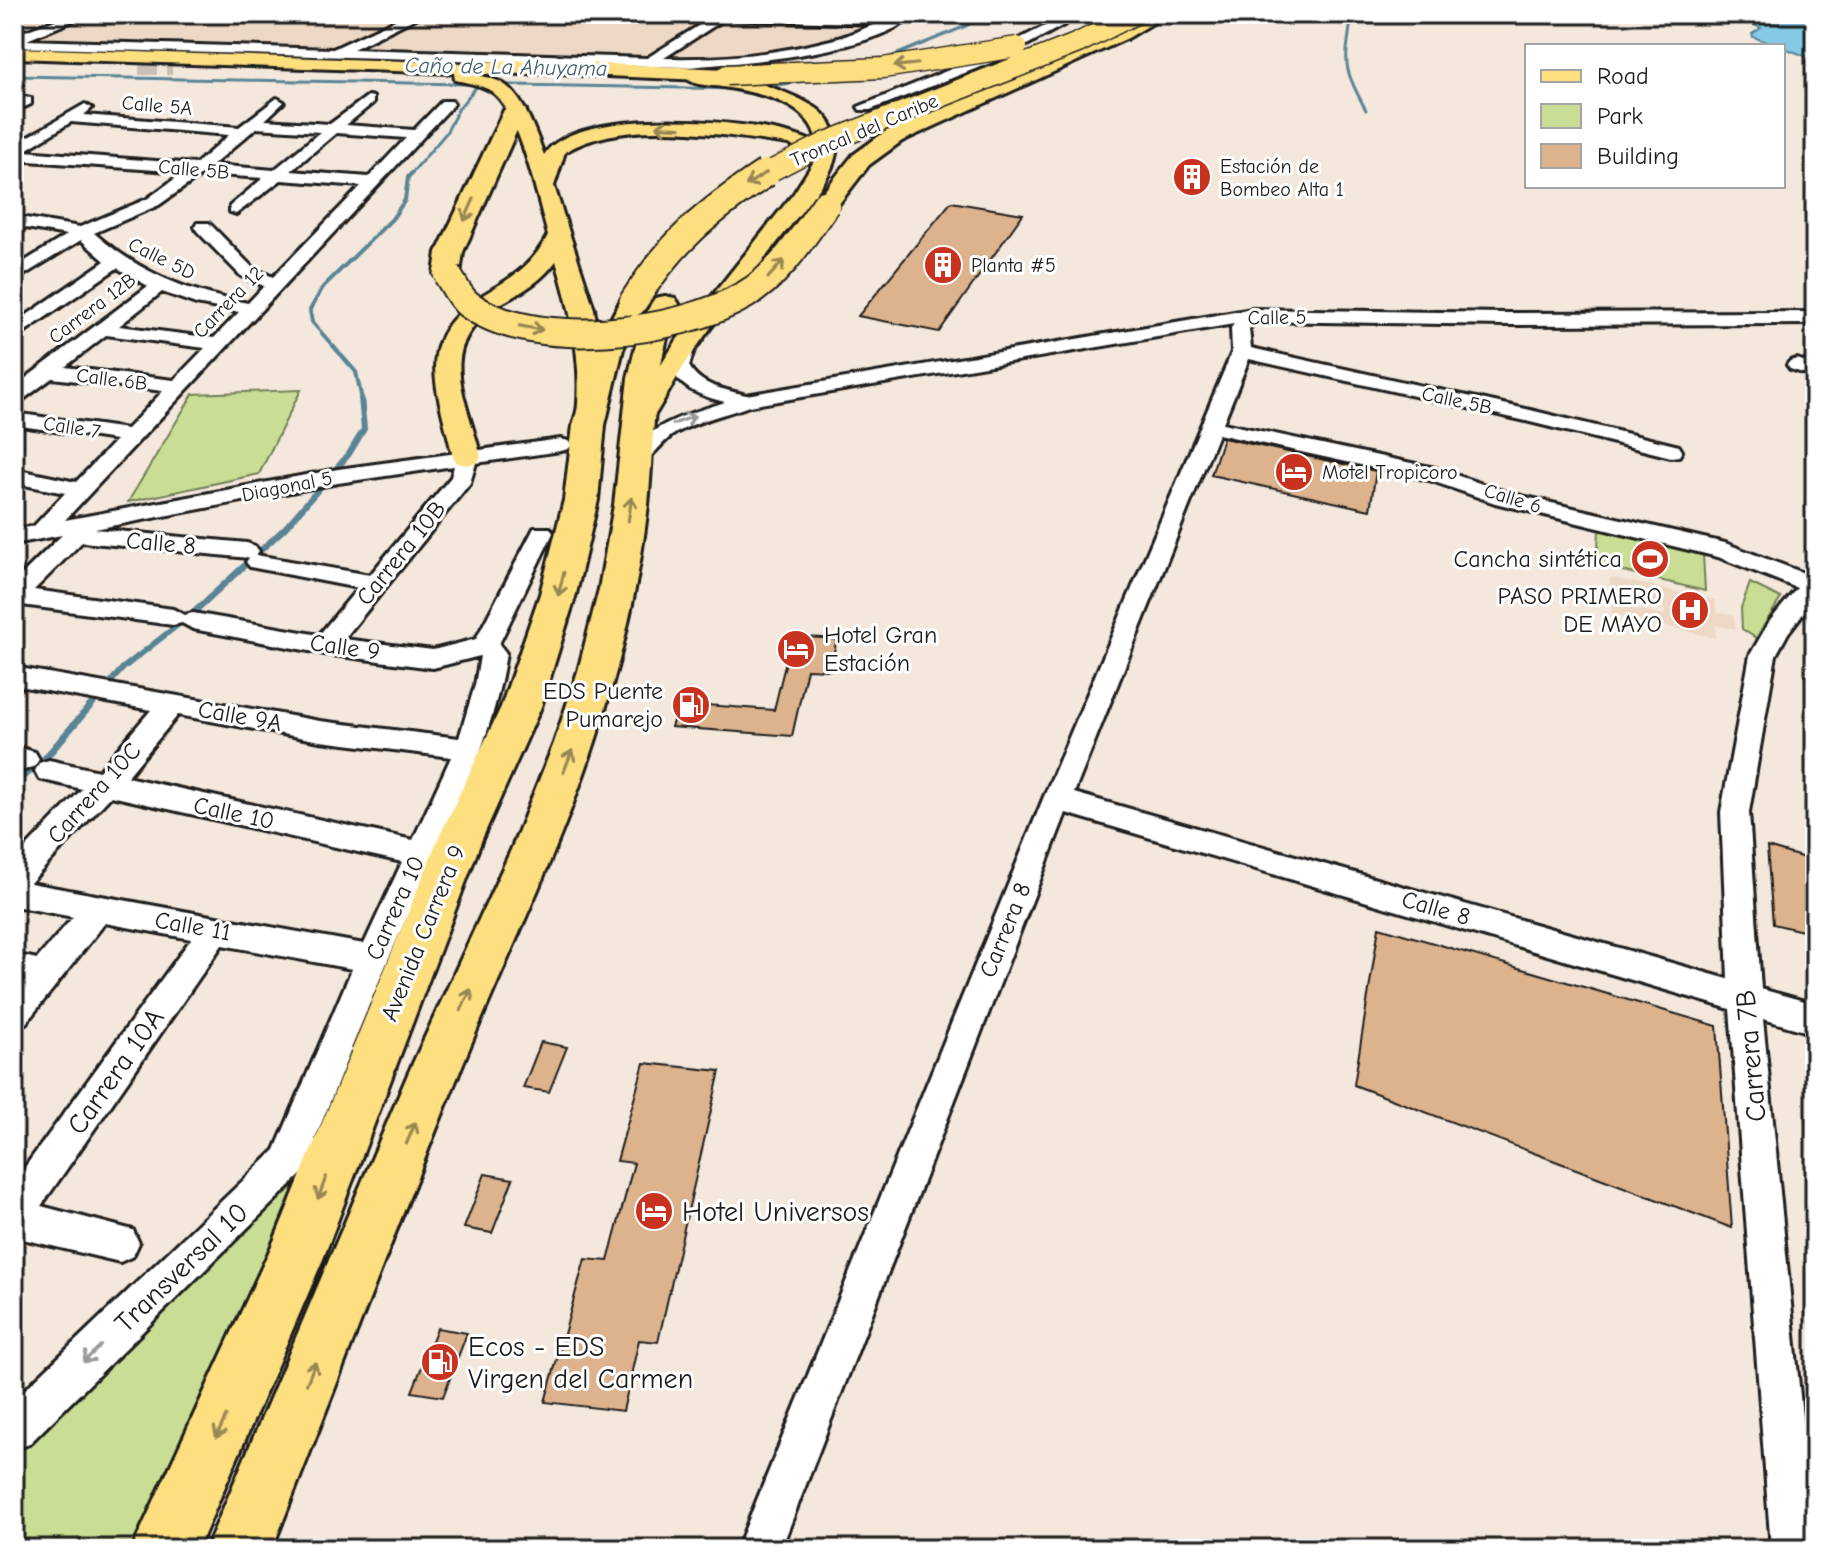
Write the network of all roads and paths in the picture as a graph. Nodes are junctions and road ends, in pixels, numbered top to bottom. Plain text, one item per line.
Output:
1 (83, 14) edge
2 (418, 14) edge
3 (676, 14) edge
4 (823, 14) edge
5 (1078, 14) edge
6 (1117, 14) edge
7 (1135, 14) edge
8 (1159, 14) edge
9 (724, 15) edge
10 (906, 17) edge
11 (14, 41) edge
12 (14, 53) edge
13 (332, 54) junction
14 (14, 62) edge
15 (645, 64) junction
16 (139, 66) tunnel mouth
17 (172, 66) tunnel mouth
18 (481, 74) junction
19 (733, 79) junction
20 (368, 100) dead end
21 (97, 101) dead end
22 (277, 102) dead end
23 (447, 104) dead end
24 (512, 106) junction
25 (869, 106) dead end
26 (950, 111) junction
27 (70, 118) junction
28 (247, 128) junction
29 (332, 128) junction
30 (419, 135) junction
31 (14, 153) edge
32 (821, 161) junction
33 (198, 170) junction
34 (278, 174) junction
35 (374, 182) junction
36 (543, 188) junction
37 (236, 209) dead end
38 (14, 221) edge
39 (203, 227) dead end
40 (82, 232) junction
41 (558, 237) junction
42 (14, 260) edge
43 (116, 261) junction
44 (34, 263) junction
45 (14, 276) edge
46 (678, 283) joint
47 (160, 285) junction
48 (276, 285) junction
49 (510, 289) junction
50 (576, 297) junction
51 (633, 302) joint
52 (253, 309) junction
53 (1252, 315) junction
54 (1815, 318) edge
55 (101, 329) junction
56 (14, 333) edge
57 (217, 344) junction
58 (685, 346) junction
59 (1242, 352) junction
60 (46, 371) junction
61 (178, 387) junction
62 (19, 389) edge
63 (745, 401) junction
64 (14, 419) edge
65 (1210, 426) junction
66 (130, 436) junction
67 (605, 438) junction
68 (1671, 451) dead end
69 (467, 457) junction
70 (14, 476) edge
71 (81, 490) junction
72 (78, 530) junction
73 (41, 532) junction
74 (542, 533) dead end
75 (14, 537) edge
76 (1813, 583) edge
77 (377, 584) junction
78 (14, 596) edge
79 (325, 645) junction
80 (489, 649) junction
81 (18, 682) edge
82 (172, 704) junction
83 (467, 749) junction
84 (29, 762) edge
85 (104, 785) junction
86 (1057, 799) junction
87 (420, 854) junction
88 (14, 880) edge
89 (14, 893) edge
90 (97, 910) junction
91 (215, 930) junction
92 (372, 959) junction
93 (29, 971) edge
94 (1745, 998) junction
95 (14, 1012) edge
96 (1815, 1019) edge
97 (353, 1109) junction
98 (289, 1160) junction
99 (14, 1213) edge
100 (14, 1219) edge
101 (120, 1243) dead end
102 (14, 1429) edge
103 (165, 1549) edge
104 (239, 1549) edge
105 (759, 1549) edge
106 (1793, 1549) edge

1 - 11 street
2 - 13 street
3 - 9 street
4 - 10 street
5 - 25 street
6 -> 19 highway, bridge
7 -> 51 highway, Troncal del Caribe, bridge
8 - 26 highway, Troncal del Caribe
9 - 10 street
9 - 15 street
10 - 15 street
11 - 13 street
12 - 18 main road
13 - 15 street
14 - 16 main road
17 - 18 main road
18 - 19 highway
18 - 24 main road
19 - 32 main road
20 - 29 street
21 - 27 street
22 - 28 street
23 - 30 street, Carrera 12
24 -> 26 highway, bridge
24 - 36 main road
26 - 46 highway, Troncal del Caribe
27 - 28 street, Calle 5A
27 - 31 street
28 - 29 street
28 - 33 street
29 - 30 street
29 - 34 street
30 - 35 street, Carrera 12
31 - 33 street, Calle 5B
32 -> 36 main road
32 - 58 main road
33 - 34 street, Calle 5B
33 - 40 street
34 - 35 street, Calle 5B
34 - 37 street
35 - 48 street, Carrera 12
36 - 41 main road
38 - 40 street
39 - 48 street
40 - 43 street, Calle 5D
40 - 44 street
41 - 49 main road
41 - 50 main road
42 - 44 street
43 - 47 street, Calle 5D
43 - 56 street
44 - 45 street
46 - 67 highway, Avenida Carrera 9
47 - 52 street, Calle 5D
47 - 55 street, Carrera 12B
48 - 52 street, Carrera 12
49 - 50 main road
49 - 69 main road
50 - 67 main road
51 - 67 highway, Avenida Carrera 9
52 - 57 street, Carrera 12
53 - 54 street, Calle 5
53 - 59 street, Carrera 8
53 - 63 street, Calle 5
55 - 57 street
55 - 60 street, Carrera 12B
57 - 61 street, Carrera 12
58 - 63 street, Calle 5
58 - 67 main road
59 - 65 street, Carrera 8
59 - 68 street, Calle 5B
60 - 61 street, Calle 6B
60 - 62 street, Carrera 12B
61 - 66 street, Carrera 12
67 -> 63 street, Calle 5
64 - 66 street, Calle 7
65 - 76 street, Calle 6
65 - 86 street, Carrera 8
66 - 71 street, Carrera 12
67 - 69 street, Diagonal 5
67 -> 97 highway, Avenida Carrera 9
104 -> 67 highway, Avenida Carrera 9
69 - 72 street, Diagonal 5
69 - 77 street, Carrera 10B
70 - 71 street
71 - 73 street, Carrera 12
72 - 73 street, Diagonal 5
72 - 77 street, Calle 8
72 - 78 street
73 - 75 street, Diagonal 5
74 - 80 street
76 - 94 street, Carrera 7B
77 - 79 street, Carrera 10B
78 - 79 street, Calle 9
79 - 80 street, Calle 9
80 - 83 street, Carrera 10
81 - 82 street, Calle 9A
82 - 83 street, Calle 9A
82 - 85 street, Carrera 10C
83 - 87 street, Carrera 10
84 - 85 street, Calle 10
85 - 87 street, Calle 10
85 - 88 street, Carrera 10C
86 - 94 street, Calle 8
86 - 105 street, Carrera 8
87 - 92 street, Carrera 10
89 - 90 street, Calle 11
90 - 91 street, Calle 11
90 - 93 street
91 - 92 street, Calle 11
91 - 99 street, Carrera 10A
92 - 98 street, Carrera 10
93 - 95 street
94 - 96 street, Calle 8
94 - 106 street, Carrera 7B
97 - 98 street, Transversal 10
97 -> 103 highway, Avenida Carrera 9
98 -> 102 street, Transversal 10
100 - 101 street

